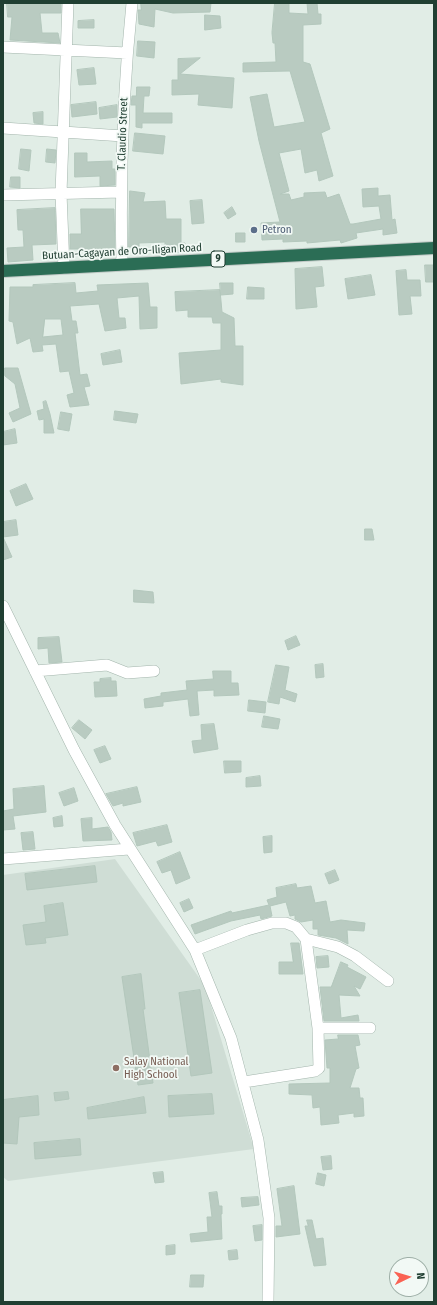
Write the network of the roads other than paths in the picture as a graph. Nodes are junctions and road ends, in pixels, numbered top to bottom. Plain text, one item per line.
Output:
1 (68, 3) edge
2 (132, 3) edge
3 (3, 47) edge
4 (66, 51) junction
5 (127, 53) junction
6 (3, 128) edge
7 (63, 131) junction
8 (123, 136) junction
9 (121, 192) junction
10 (61, 193) junction
11 (3, 195) edge
12 (434, 248) edge
13 (122, 265) junction
14 (64, 268) junction
15 (3, 271) edge
16 (3, 606) edge
17 (35, 671) junction
18 (154, 672) dead end
19 (129, 849) junction
20 (3, 859) edge
21 (306, 939) junction
22 (195, 950) junction
23 (388, 981) dead end
24 (318, 1028) junction
25 (370, 1028) dead end
26 (244, 1082) junction
27 (268, 1302) edge

1 - 4 street
2 - 5 street, T. Claudio Street
3 - 4 street
4 - 5 street
4 - 7 street
5 - 8 street, T. Claudio Street
6 - 7 street
7 - 8 street
7 - 10 street
8 - 9 street, T. Claudio Street
9 - 10 street
9 - 13 street, T. Claudio Street
10 - 11 street
10 - 14 street
12 - 13 highway, Butuan-Cagayan de Oro-Iligan Road / 9
13 - 14 highway, Butuan-Cagayan de Oro-Iligan Road / 9
14 - 15 highway, Butuan-Cagayan de Oro-Iligan Road / 9
16 - 17 street
17 - 18 street
17 - 19 street
19 - 20 street
19 - 22 street
21 - 22 street
21 - 23 street
21 - 24 street
22 - 26 street
24 - 25 street
24 - 26 street
26 - 27 street

